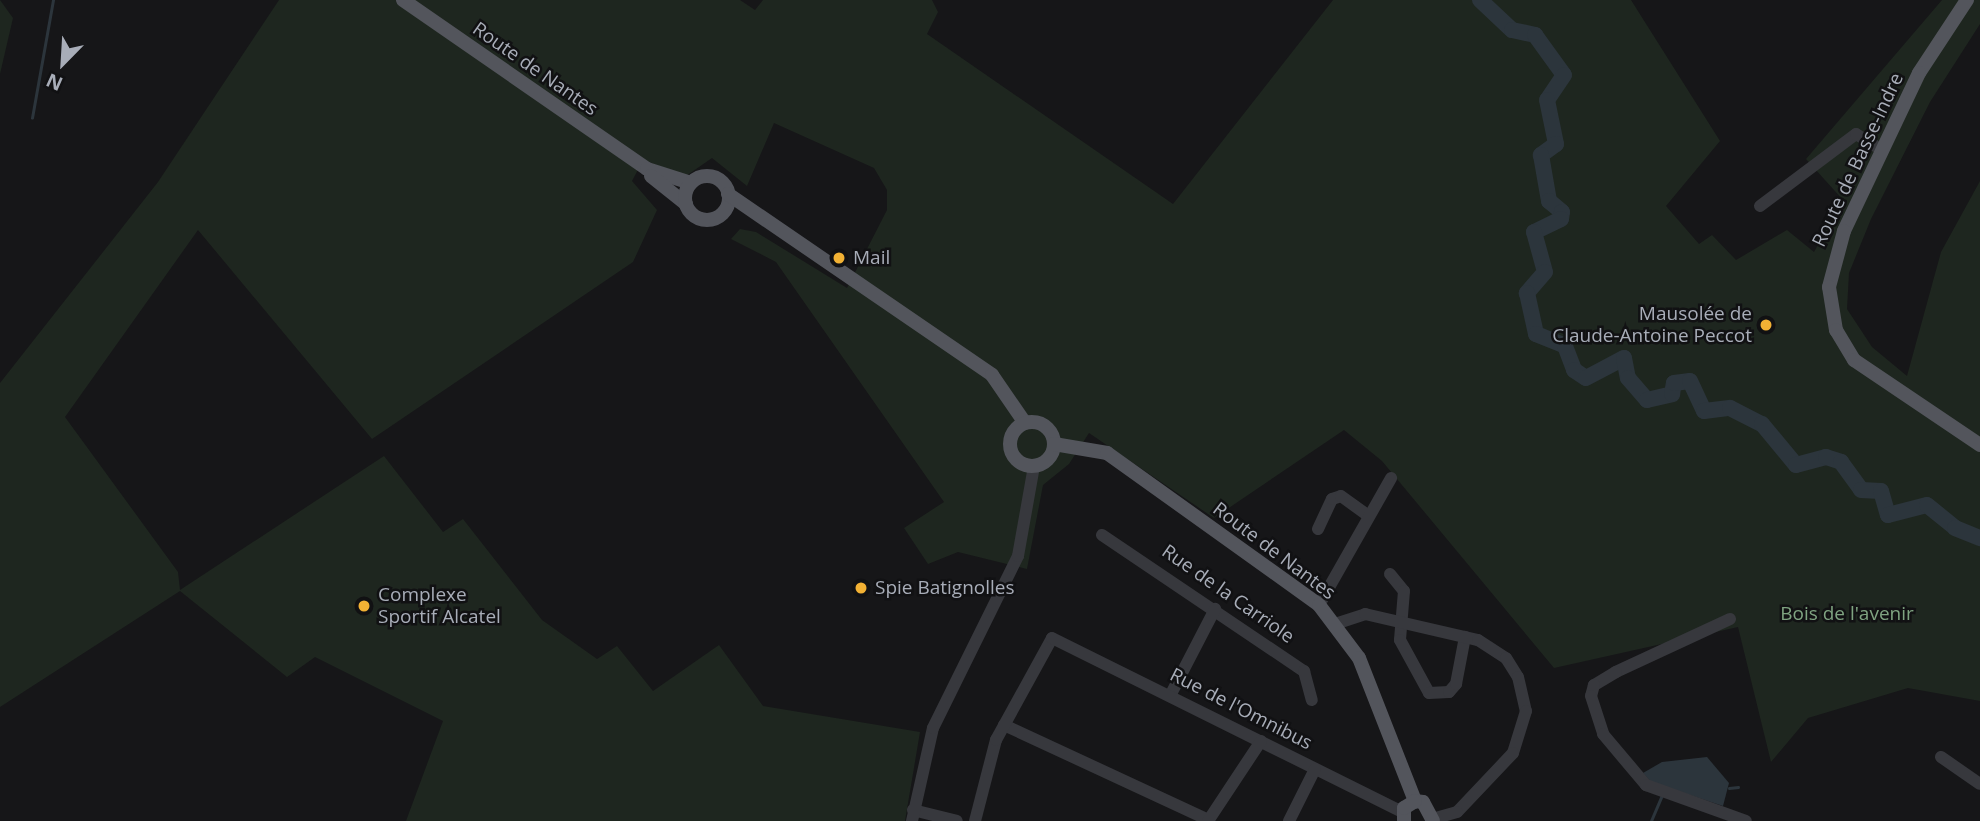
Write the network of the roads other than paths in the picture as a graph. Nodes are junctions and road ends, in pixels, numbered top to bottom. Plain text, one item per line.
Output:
1 (402, 0) edge
2 (1968, 0) edge
3 (1882, 150) junction
4 (647, 169) junction
5 (691, 183) junction
6 (728, 194) junction
7 (686, 204) junction
8 (1760, 206) dead end
9 (721, 214) junction
10 (779, 225) junction
11 (1025, 423) junction
12 (1054, 444) junction
13 (1980, 445) edge
14 (1034, 466) junction
15 (1391, 478) dead end
16 (1366, 514) junction
17 (1318, 529) dead end
18 (1102, 535) dead end
19 (1390, 573) dead end
20 (1319, 605) junction
21 (1215, 609) junction
22 (1730, 619) dead end
23 (1399, 620) junction
24 (1335, 624) junction
25 (1465, 637) junction
26 (1171, 694) junction
27 (1312, 700) dead end
28 (1004, 725) junction
29 (1261, 741) junction
30 (1941, 757) dead end
31 (1314, 769) junction
32 (1980, 784) edge
33 (1415, 801) junction
34 (913, 815) edge
35 (1404, 817) edge
36 (1208, 820) edge
37 (1433, 820) edge
38 (957, 821) edge
39 (975, 821) edge
40 (1289, 821) edge
41 (1746, 821) edge

1 - 4 main road, Route de Nantes
2 - 3 main road, Route de Basse-Indre
3 - 8 street
3 - 13 main road, Route de Basse-Indre
4 - 5 main road, Route de Nantes
4 - 7 main road, Route de Nantes
5 - 6 main road
5 - 7 main road
6 - 9 main road
6 - 10 main road
7 - 9 main road
9 - 10 main road
10 - 11 main road
11 - 12 main road
11 - 14 main road
12 - 14 main road
12 - 20 main road, Route de Nantes
14 - 34 street
15 - 16 street
16 - 17 street
16 - 20 street
18 - 21 street, Rue de la Carriole
19 - 23 street
20 - 24 main road, Route de Nantes
21 - 26 street
21 - 27 street, Rue de la Carriole
22 - 41 street
23 - 24 street
23 - 25 street
23 - 25 street
24 - 33 main road, Route de Nantes
25 - 37 street
26 - 28 street, Rue de l'Omnibus
26 - 29 street, Rue de l'Omnibus
28 - 36 street
28 - 39 street
29 - 31 street, Rue de l'Omnibus
29 - 36 street
30 - 32 street
31 - 35 street, Rue de l'Omnibus
31 - 40 street
33 - 35 main road
33 - 37 main road
34 - 38 street

